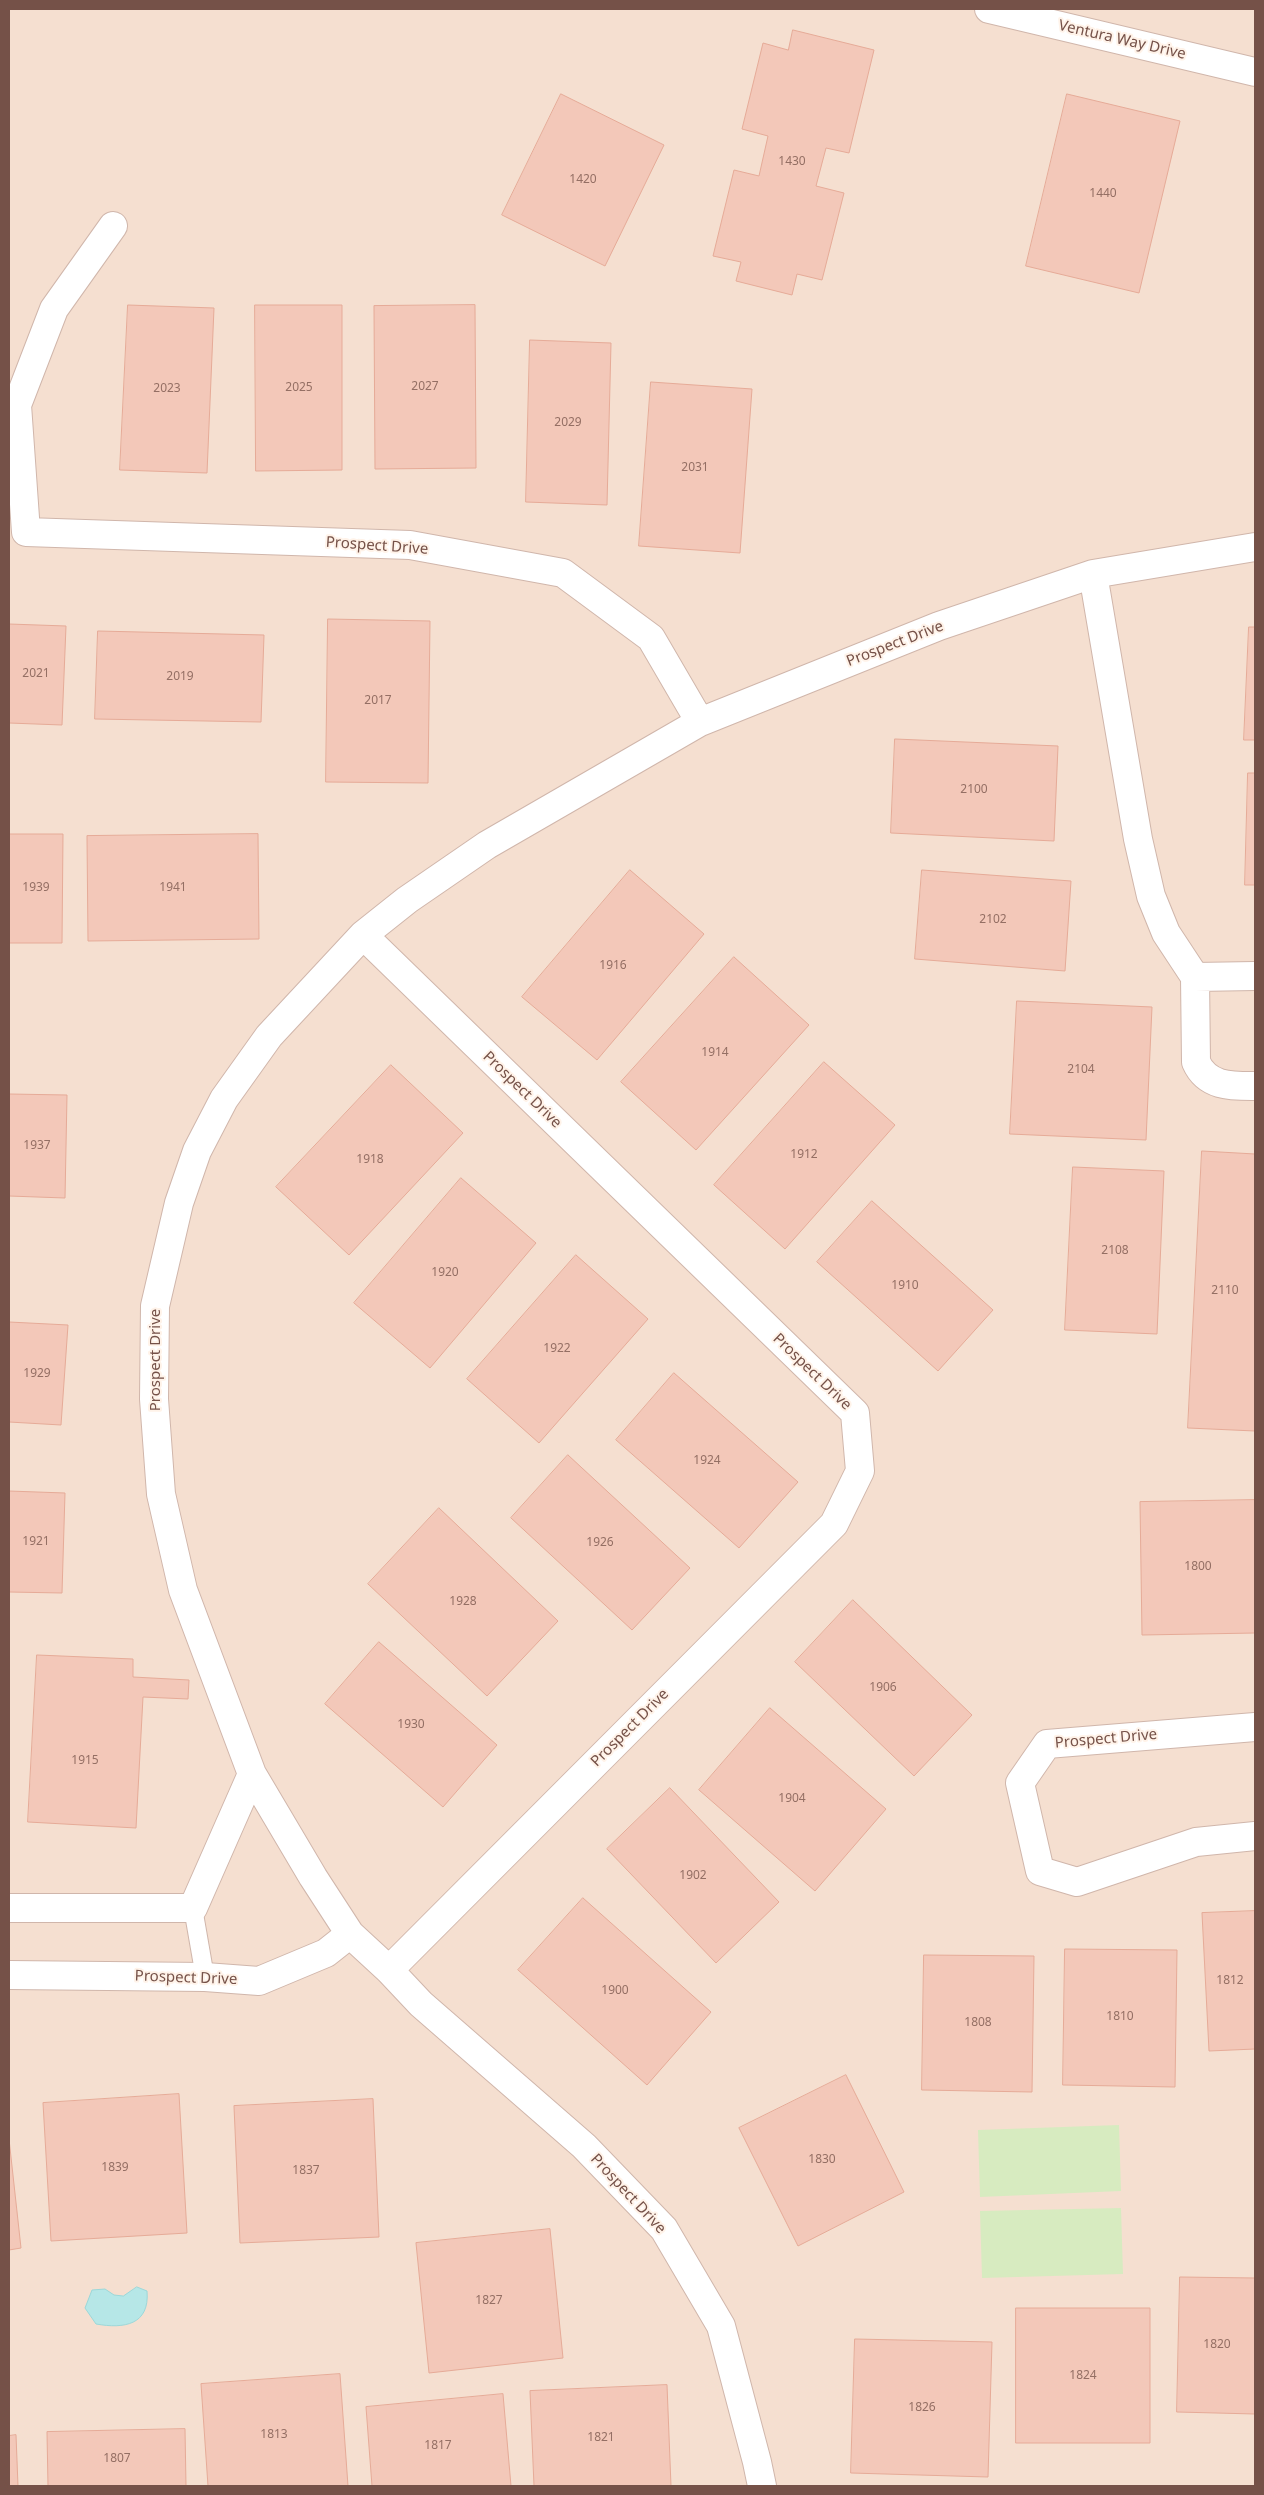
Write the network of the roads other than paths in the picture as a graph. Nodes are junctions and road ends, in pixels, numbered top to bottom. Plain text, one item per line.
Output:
1 (989, 9) edge
2 (1255, 72) edge
3 (113, 226) dead end
4 (16, 489) edge
5 (1255, 547) edge
6 (1093, 574) junction
7 (700, 722) junction
8 (363, 935) junction
9 (1195, 976) junction
10 (1255, 976) edge
11 (1255, 1086) edge
12 (1255, 1726) edge
13 (252, 1774) junction
14 (1255, 1836) edge
15 (9, 1908) edge
16 (193, 1908) junction
17 (350, 1934) junction
18 (389, 1970) junction
19 (9, 1975) edge
20 (206, 1977) junction
21 (762, 2486) edge

1 - 2 street, Ventura Way Drive
3 - 4 street, Prospect Drive
4 - 7 street, Prospect Drive
5 - 6 street, Prospect Drive
6 - 7 street, Prospect Drive
6 - 9 street
7 - 8 street, Prospect Drive
8 - 13 street, Prospect Drive
8 - 18 street, Prospect Drive
9 - 10 street
9 - 11 street
12 - 14 street, Prospect Drive
13 - 16 street
13 - 17 street, Prospect Drive
15 - 16 street
16 - 20 lane
17 - 18 street, Prospect Drive
17 - 20 street, Prospect Drive
18 - 21 street, Prospect Drive
19 - 20 street, Prospect Drive

